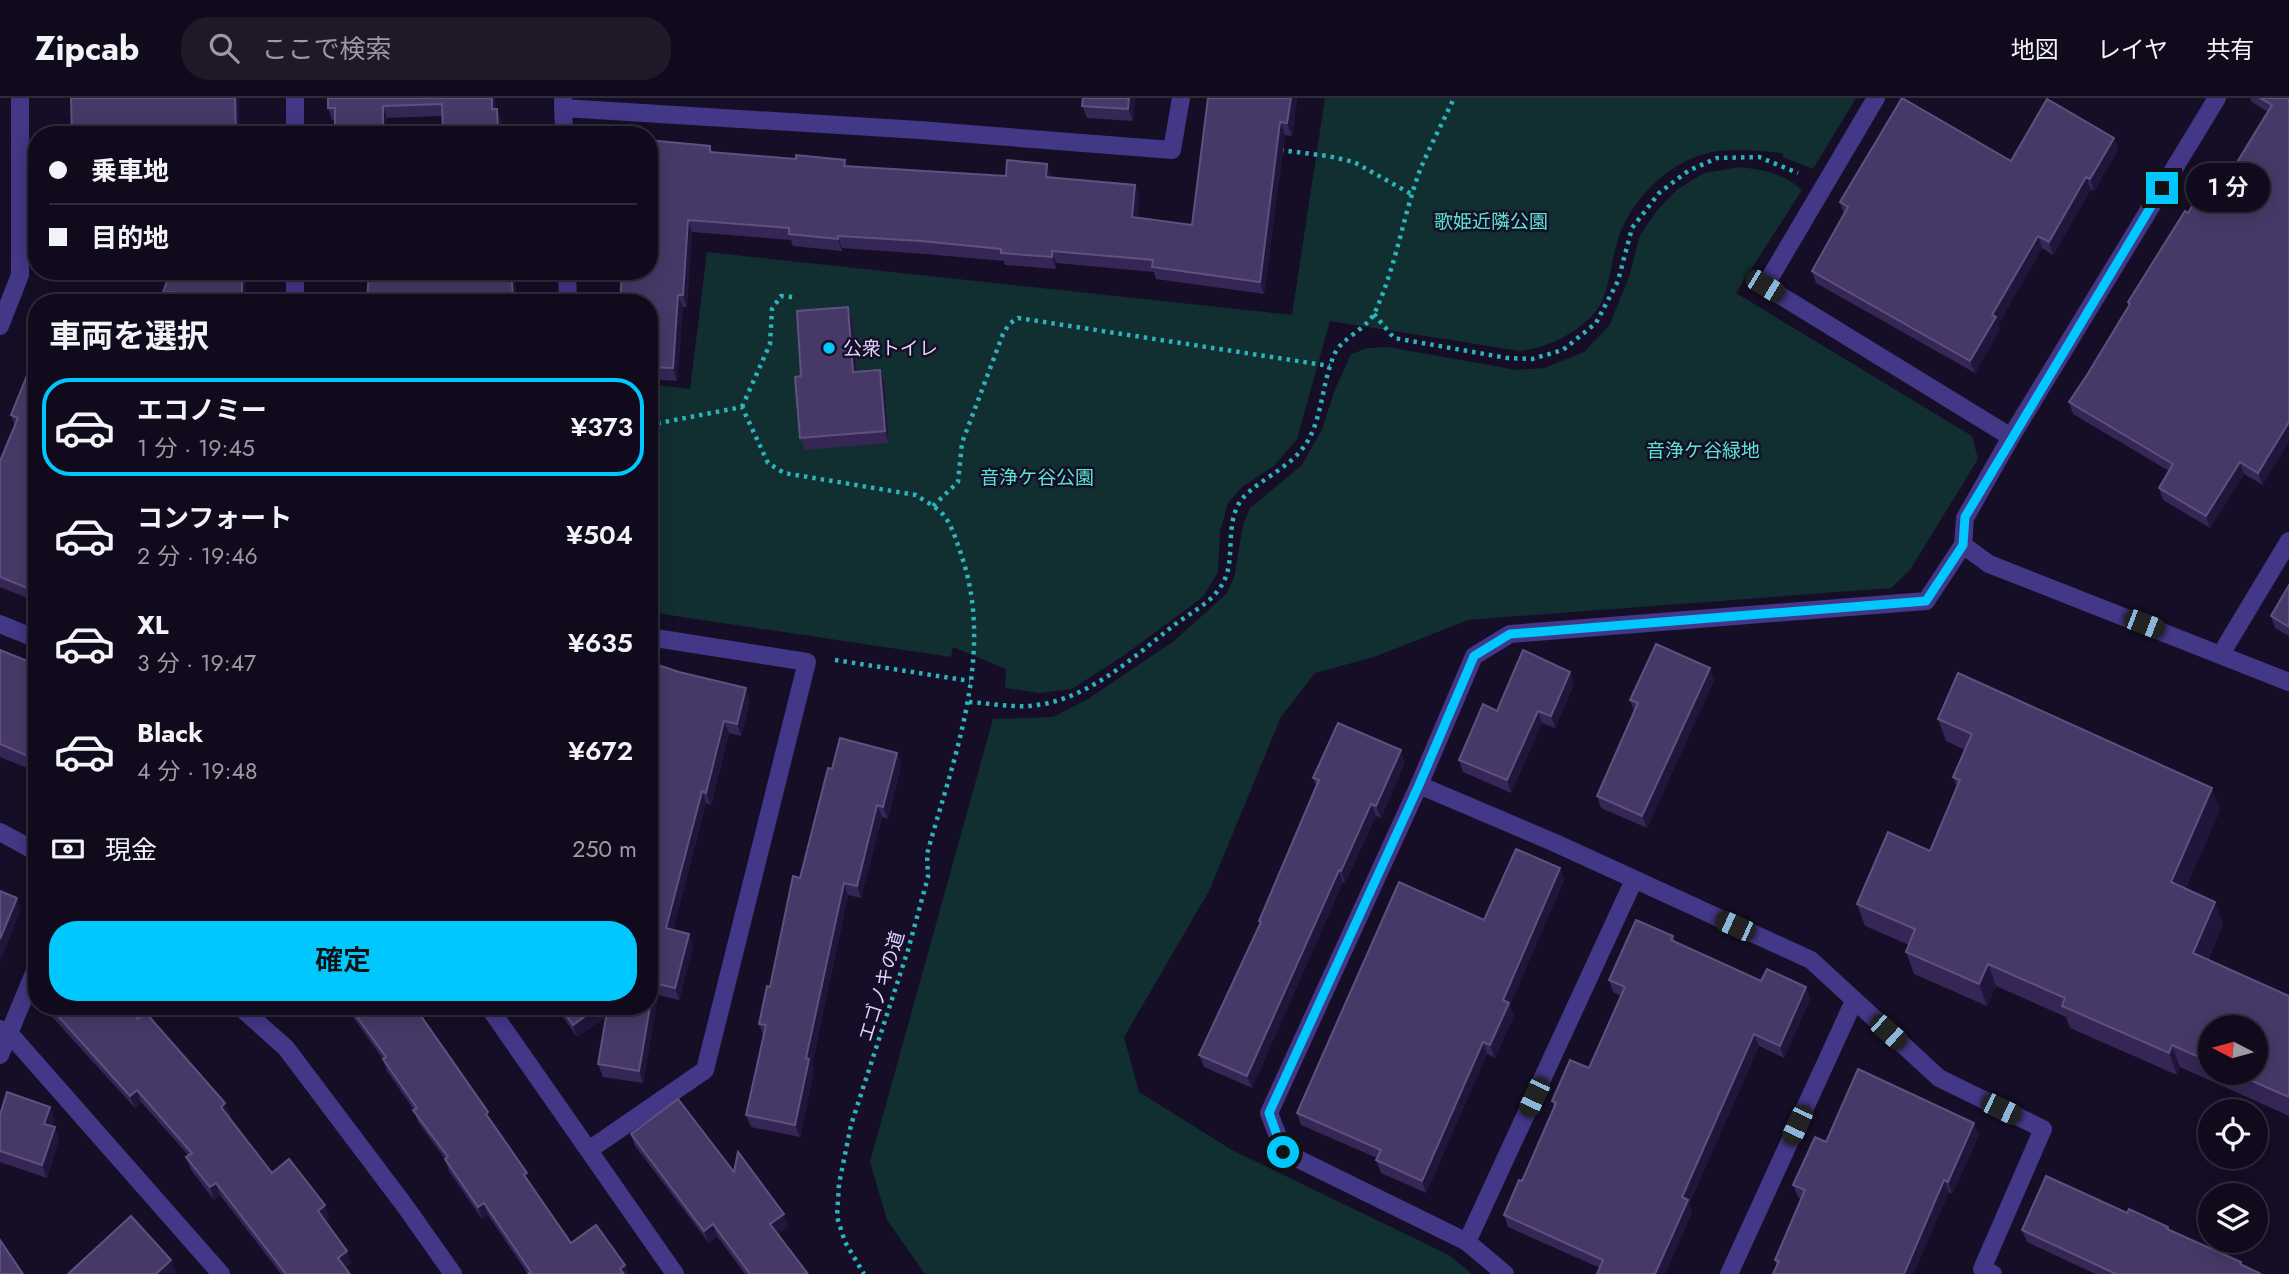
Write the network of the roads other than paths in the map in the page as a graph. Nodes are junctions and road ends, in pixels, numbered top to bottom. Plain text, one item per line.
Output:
1 (20, 98) edge
2 (295, 98) edge
3 (1181, 98) edge
4 (1877, 98) edge
5 (2217, 98) edge
6 (563, 103) edge
7 (295, 126) edge
8 (564, 126) edge
9 (0, 327) edge
10 (2011, 437) junction
11 (2289, 541) edge
12 (1963, 545) junction
13 (0, 624) edge
14 (28, 635) edge
15 (658, 638) edge
16 (2221, 654) junction
17 (2289, 681) edge
18 (1419, 785) junction
19 (0, 832) edge
20 (28, 847) edge
21 (1634, 880) junction
22 (28, 984) edge
23 (1854, 1001) junction
24 (249, 1015) edge
25 (494, 1015) edge
26 (5, 1031) edge
27 (0, 1055) edge
28 (589, 1150) junction
29 (1467, 1242) junction
30 (1985, 1272) edge
31 (221, 1274) edge
32 (453, 1274) edge
33 (675, 1274) edge
34 (1505, 1274) edge
35 (1729, 1274) edge

1 - 9 street
2 - 7 street
3 - 6 street
4 - 10 street
5 - 10 street
6 - 8 street
10 - 12 street
11 - 16 street
12 - 16 street
12 - 18 street
13 - 14 street
15 - 28 street
16 - 17 street
18 - 21 street
18 - 29 street
19 - 20 street
21 - 23 street
21 - 29 street
22 - 26 street
23 - 30 street
23 - 35 street
24 - 32 street
25 - 28 street
26 - 27 street
26 - 31 street
28 - 33 street
29 - 34 street

